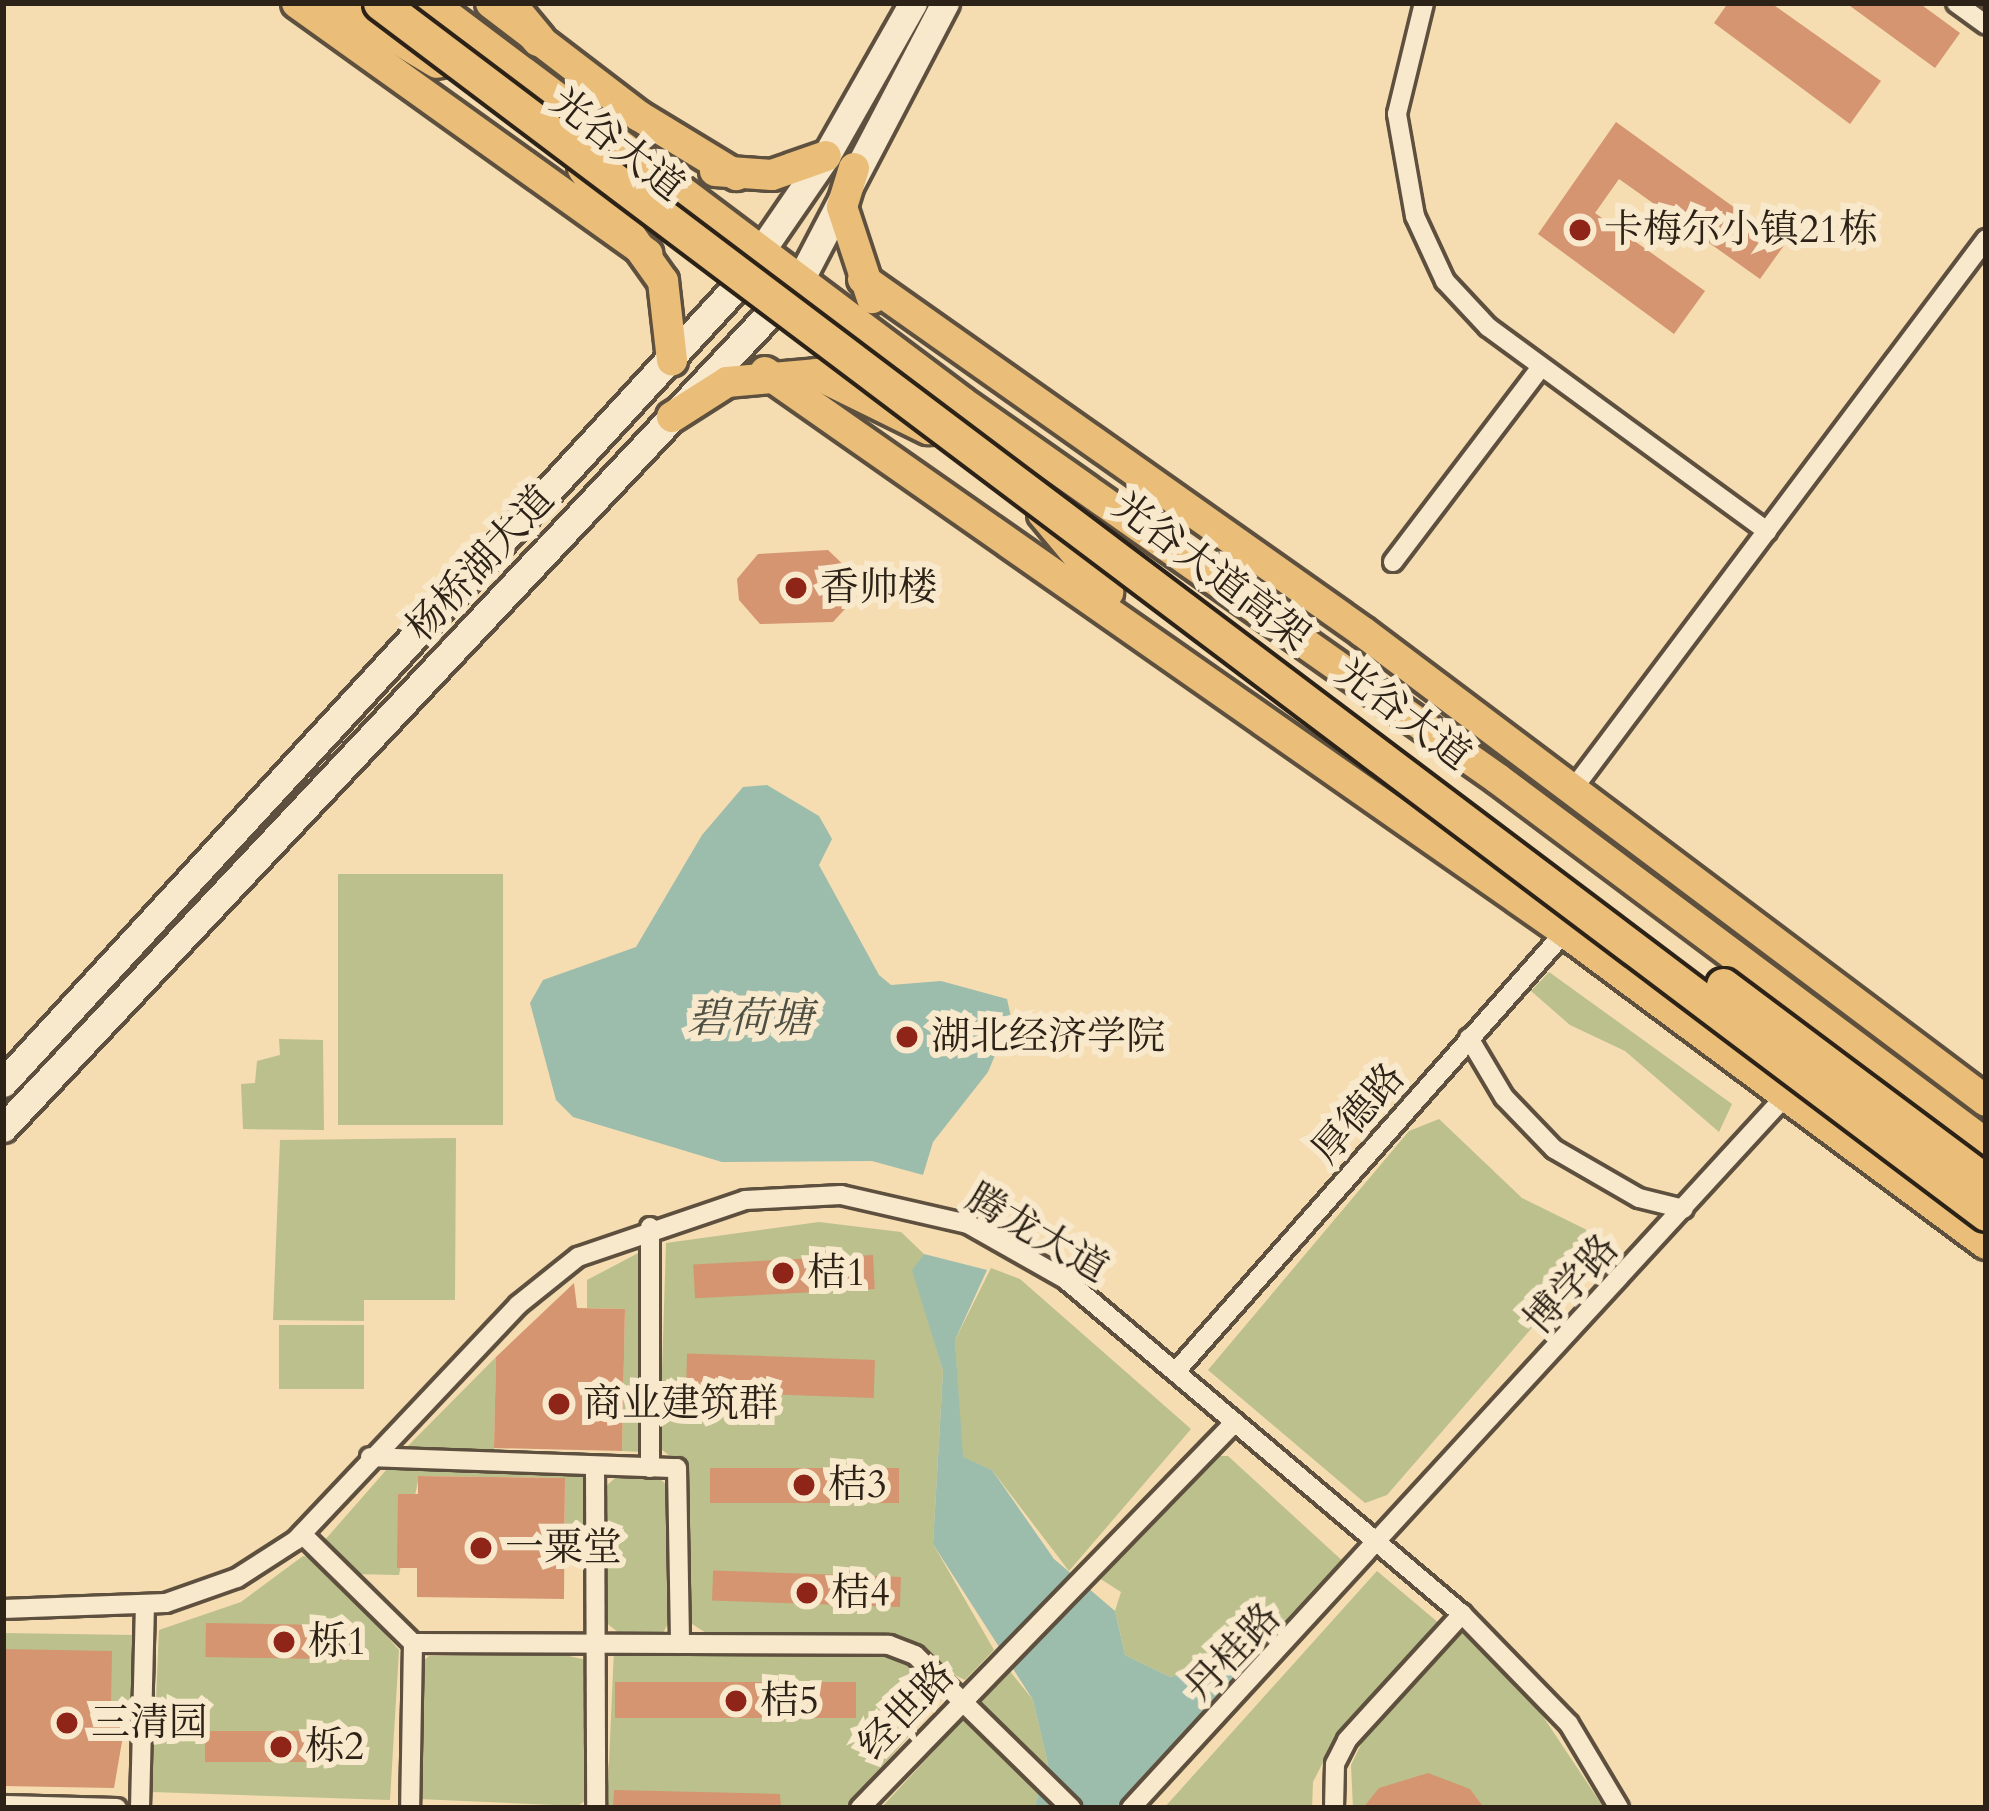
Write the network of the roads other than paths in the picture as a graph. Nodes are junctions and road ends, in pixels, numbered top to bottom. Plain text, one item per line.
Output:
1 (297, 3) edge
2 (341, 3) edge
3 (362, 3) edge
4 (380, 3) edge
5 (404, 3) edge
6 (431, 3) edge
7 (456, 3) edge
8 (491, 3) edge
9 (508, 3) edge
10 (913, 3) edge
11 (945, 3) edge
12 (1424, 3) edge
13 (1956, 3) edge
14 (1986, 25) edge
15 (538, 39) junction
16 (503, 57) junction
17 (464, 78) junction
18 (611, 139) junction
19 (566, 152) junction
20 (840, 162) junction
21 (736, 175) junction
22 (1986, 239) edge
23 (764, 253) junction
24 (647, 254) junction
25 (800, 280) junction
26 (863, 280) junction
27 (736, 287) junction
28 (772, 311) junction
29 (672, 360) junction
30 (1540, 368) junction
31 (765, 373) junction
32 (962, 402) junction
33 (672, 417) junction
34 (928, 429) junction
35 (1043, 514) junction
36 (1767, 531) junction
37 (1170, 548) junction
38 (1393, 562) dead end
39 (1148, 636) junction
40 (1382, 646) junction
41 (1573, 789) junction
42 (1591, 904) junction
43 (1565, 932) junction
44 (1469, 1038) junction
45 (1810, 1069) junction
46 (3, 1083) edge
47 (1786, 1096) junction
48 (1986, 1101) edge
49 (3, 1128) edge
50 (1986, 1144) edge
51 (1986, 1181) edge
52 (1986, 1198) edge
53 (1684, 1209) junction
54 (1986, 1214) edge
55 (650, 1227) junction
56 (1986, 1244) edge
57 (1178, 1370) junction
58 (1235, 1422) junction
59 (370, 1457) junction
60 (595, 1466) junction
61 (650, 1468) junction
62 (302, 1534) junction
63 (1382, 1544) junction
64 (146, 1605) junction
65 (3, 1610) edge
66 (1462, 1614) junction
67 (413, 1643) junction
68 (595, 1644) junction
69 (680, 1644) junction
70 (964, 1700) junction
71 (3, 1805) edge
72 (117, 1808) edge
73 (140, 1808) edge
74 (410, 1808) edge
75 (596, 1808) edge
76 (860, 1808) edge
77 (1070, 1808) edge
78 (1132, 1808) edge
79 (1334, 1808) edge
80 (1619, 1808) edge

1 - 24 main road
2 - 17 highway
3 - 17 main road, 光谷大道
4 - 54 highway, 光谷大道高架, bridge
5 - 51 highway, 光谷大道高架, bridge
6 - 16 main road, 光谷大道
7 - 16 main road
8 - 15 main road
9 - 15 highway
10 - 20 main road, 杨桥湖大道
11 - 20 main road, 杨桥湖大道
12 - 30 street
13 - 14 street
15 - 21 main road
16 - 18 main road, 光谷大道
17 - 19 main road, 光谷大道
18 - 21 main road
18 - 23 main road, 光谷大道
19 - 24 main road
19 - 27 main road, 光谷大道
20 - 21 main road
20 - 23 main road, 杨桥湖大道
20 - 25 main road, 杨桥湖大道
20 - 26 main road
22 - 36 street
23 - 25 main road, 光谷大道
23 - 27 main road, 杨桥湖大道
24 - 29 main road
25 - 28 main road, 杨桥湖大道
25 - 32 main road, 光谷大道
26 - 32 main road
26 - 40 main road
27 - 28 main road, 光谷大道
27 - 29 main road, 杨桥湖大道
28 - 33 main road, 杨桥湖大道
28 - 34 main road, 光谷大道
29 - 46 main road, 杨桥湖大道
30 - 36 street
30 - 38 street
31 - 33 main road
31 - 34 main road
31 - 39 main road
32 - 37 main road, 光谷大道
33 - 49 main road, 杨桥湖大道
34 - 35 main road, 光谷大道
35 - 39 main road
35 - 42 main road, 光谷大道
36 - 41 street
37 - 40 main road
37 - 50 main road, 光谷大道
39 - 43 main road
40 - 41 main road
41 - 48 main road
42 - 43 street, 厚德路
42 - 45 main road, 光谷大道
43 - 44 street, 厚德路
43 - 47 main road
44 - 53 street
44 - 57 street, 厚德路
45 - 47 street, 博学路
45 - 52 main road, 光谷大道
47 - 53 street, 博学路
47 - 56 main road
53 - 63 street, 博学路
55 - 57 street, 腾龙大道
55 - 59 street, 腾龙大道
55 - 61 street
57 - 58 street, 腾龙大道
58 - 63 street, 腾龙大道
58 - 70 street, 经世路
59 - 60 street
59 - 62 street, 腾龙大道
60 - 61 street
60 - 68 street
61 - 69 street
62 - 64 street, 腾龙大道
62 - 67 street
63 - 66 street, 腾龙大道
63 - 78 street, 丹桂路
64 - 65 street, 腾龙大道
64 - 73 street
66 - 79 street
66 - 80 street, 腾龙大道
67 - 68 street
67 - 74 street
68 - 69 street
68 - 75 street
69 - 70 street
70 - 76 street, 经世路
70 - 77 street
71 - 72 street

